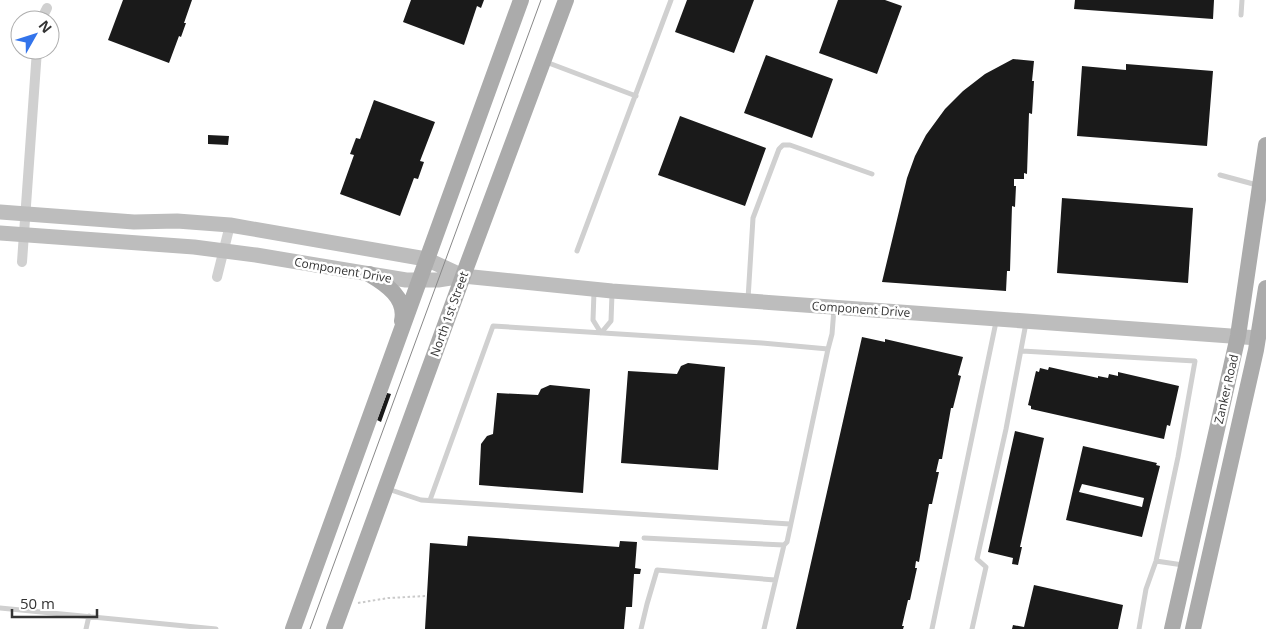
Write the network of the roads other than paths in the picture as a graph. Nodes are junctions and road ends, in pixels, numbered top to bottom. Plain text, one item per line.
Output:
1 (521, 0) edge
2 (566, 0) edge
3 (671, 0) edge
4 (1242, 0) edge
5 (1241, 15) dead end
6 (36, 60) edge
7 (543, 62) junction
8 (636, 96) junction
9 (1266, 146) edge
10 (872, 174) dead end
11 (1220, 175) dead end
12 (1260, 186) junction
13 (0, 212) edge
14 (26, 214) junction
15 (230, 225) junction
16 (0, 233) edge
17 (25, 235) junction
18 (223, 250) junction
19 (576, 251) dead end
20 (426, 259) junction
21 (22, 262) dead end
22 (369, 274) junction
23 (463, 276) junction
24 (217, 277) dead end
25 (419, 281) junction
26 (1266, 288) edge
27 (594, 289) junction
28 (612, 291) junction
29 (748, 300) junction
30 (834, 307) junction
31 (997, 319) junction
32 (1027, 321) junction
33 (602, 334) junction
34 (1238, 336) junction
35 (1258, 338) junction
36 (398, 339) junction
37 (828, 349) junction
38 (1022, 351) junction
39 (385, 488) junction
40 (430, 500) junction
41 (790, 524) junction
42 (644, 538) dead end
43 (784, 545) junction
44 (1156, 560) junction
45 (1186, 566) junction
46 (775, 580) junction
47 (0, 608) edge
48 (89, 616) junction
49 (177, 627) edge
50 (86, 629) edge
51 (216, 629) edge
52 (293, 629) edge
53 (334, 629) edge
54 (642, 629) edge
55 (764, 629) edge
56 (932, 629) edge
57 (972, 629) edge
58 (1139, 629) edge
59 (1172, 629) edge
60 (1193, 629) edge

1 - 20 main road
2 - 7 main road, North 1st Street
3 - 8 lane
4 - 5 lane
6 - 14 street
7 - 8 lane
7 - 23 main road, North 1st Street
8 - 19 lane
9 - 12 main road, Zanker Road
10 - 29 lane
11 - 12 lane
12 - 34 main road, Zanker Road
13 - 14 main road, Component Drive
14 - 15 main road, Component Drive
14 - 17 street
15 - 18 street
15 - 20 main road, Component Drive
16 - 17 main road, Component Drive
17 - 18 main road, Component Drive
17 - 21 street
18 - 22 main road, Component Drive
18 - 24 street
20 - 23 main road, Component Drive
20 - 25 main road
22 - 25 main road, Component Drive
22 - 36 main road
23 - 25 main road, Component Drive
23 - 27 main road, Component Drive
23 - 39 main road, North 1st Street
25 - 36 main road
26 - 35 main road, Zanker Road
27 - 28 main road, Component Drive
27 - 33 lane
28 - 29 main road, Component Drive
28 - 33 lane
29 - 30 main road, Component Drive
30 - 31 main road, Component Drive
30 - 37 lane
31 - 32 main road, Component Drive
31 - 56 lane
32 - 34 main road, Component Drive
32 - 38 lane
33 - 37 lane
33 - 40 lane
34 - 35 main road, Component Drive
34 - 45 main road, Zanker Road
35 - 60 main road, Zanker Road
36 - 52 main road
37 - 41 lane
38 - 44 lane
38 - 57 lane
39 - 40 lane
39 - 53 main road, North 1st Street
40 - 41 lane
41 - 43 lane
42 - 43 lane
43 - 46 lane
44 - 45 lane
44 - 58 lane
45 - 59 main road, Zanker Road
46 - 54 lane
46 - 55 lane
47 - 48 lane
48 - 49 lane
48 - 50 lane
49 - 51 lane

